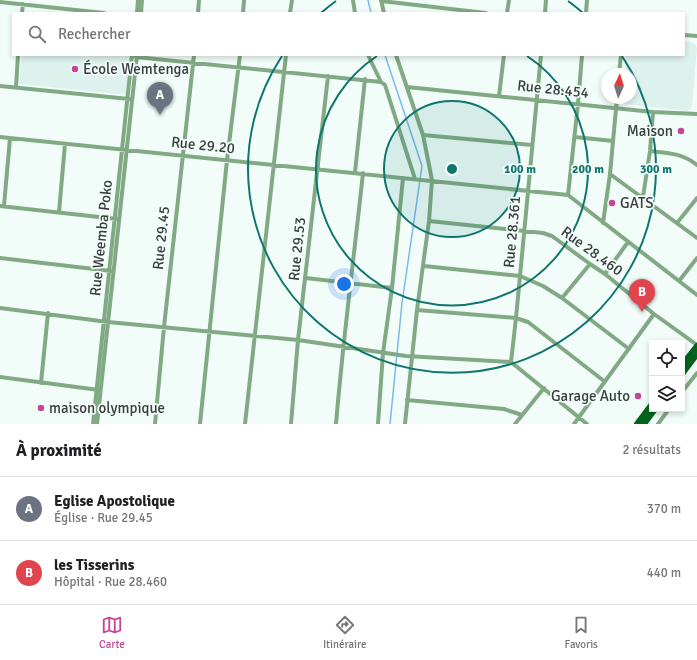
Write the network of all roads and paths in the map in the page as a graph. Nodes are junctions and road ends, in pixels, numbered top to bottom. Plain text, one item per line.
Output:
1 (138, 0) edge
2 (142, 0) edge
3 (199, 0) edge
4 (244, 0) edge
5 (292, 0) edge
6 (353, 0) edge
7 (381, 0) edge
8 (509, 0) edge
9 (546, 0) edge
10 (587, 0) edge
11 (0, 2) edge
12 (23, 4) junction
13 (22, 12) edge
14 (95, 12) edge
15 (137, 12) edge
16 (141, 12) edge
17 (198, 12) edge
18 (243, 12) edge
19 (290, 12) edge
20 (355, 12) edge
21 (384, 12) edge
22 (478, 12) edge
23 (508, 12) edge
24 (545, 12) edge
25 (586, 12) edge
26 (685, 35) edge
27 (697, 36) edge
28 (18, 56) edge
29 (135, 56) edge
30 (194, 56) edge
31 (240, 56) edge
32 (286, 56) edge
33 (368, 56) edge
34 (396, 56) edge
35 (504, 56) edge
36 (541, 56) edge
37 (582, 56) edge
38 (621, 56) edge
39 (193, 62) junction
40 (239, 67) junction
41 (620, 68) edge
42 (284, 72) junction
43 (328, 76) junction
44 (365, 79) junction
45 (381, 82) junction
46 (0, 86) edge
47 (16, 87) junction
48 (407, 87) junction
49 (499, 96) junction
50 (130, 99) junction
51 (537, 100) junction
52 (578, 104) junction
53 (616, 104) edge
54 (616, 108) junction
55 (653, 112) junction
56 (697, 114) edge
57 (423, 135) junction
58 (0, 137) edge
59 (575, 137) junction
60 (10, 138) junction
61 (613, 141) junction
62 (66, 144) junction
63 (532, 146) junction
64 (124, 149) junction
65 (650, 150) junction
66 (182, 155) junction
67 (227, 160) junction
68 (273, 164) junction
69 (697, 164) edge
70 (317, 169) junction
71 (356, 172) junction
72 (363, 173) junction
73 (610, 174) junction
74 (403, 178) junction
75 (416, 179) junction
76 (432, 180) junction
77 (528, 191) junction
78 (568, 195) junction
79 (643, 197) junction
80 (697, 198) edge
81 (2, 206) edge
82 (58, 212) junction
83 (117, 219) junction
84 (429, 221) junction
85 (603, 223) junction
86 (677, 223) junction
87 (524, 232) junction
88 (697, 238) edge
89 (628, 242) junction
90 (0, 258) edge
91 (697, 258) edge
92 (590, 264) junction
93 (424, 266) junction
94 (111, 271) junction
95 (605, 274) junction
96 (520, 276) junction
97 (306, 278) junction
98 (679, 281) junction
99 (352, 283) junction
100 (392, 288) junction
101 (697, 296) edge
102 (562, 298) junction
103 (0, 308) edge
104 (417, 310) junction
105 (48, 313) junction
106 (654, 314) junction
107 (516, 318) junction
108 (106, 322) junction
109 (164, 327) junction
110 (210, 332) junction
111 (255, 337) junction
112 (298, 340) junction
113 (697, 345) edge
114 (343, 346) junction
115 (629, 349) junction
116 (385, 353) junction
117 (697, 354) edge
118 (412, 356) junction
119 (685, 361) edge
120 (511, 362) junction
121 (685, 370) edge
122 (697, 373) edge
123 (0, 377) edge
124 (604, 381) junction
125 (41, 382) junction
126 (544, 388) junction
127 (685, 388) edge
128 (98, 390) junction
129 (407, 400) junction
130 (649, 408) edge
131 (653, 412) edge
132 (667, 412) edge
133 (522, 415) junction
134 (579, 417) junction
135 (659, 422) edge
136 (93, 424) edge
137 (97, 424) edge
138 (155, 424) edge
139 (200, 424) edge
140 (245, 424) edge
141 (291, 424) edge
142 (336, 424) edge
143 (378, 424) edge
144 (405, 424) edge
145 (515, 424) edge
146 (574, 424) edge
147 (587, 424) edge
148 (637, 424) edge
149 (644, 424) edge
150 (664, 424) edge

1 - 15 street
2 - 16 street
3 - 17 street
4 - 18 street
5 - 19 street
6 - 20 street
7 - 21 street
7 - 22 street
8 - 23 street
9 - 24 street
10 - 25 street
11 - 12 street
12 - 13 street
12 - 14 street
26 - 27 street
28 - 47 street
29 - 39 street
29 - 50 street, Rue Weemba Poko
30 - 39 street, Rue 29.45
31 - 40 street
32 - 42 street
33 - 45 street
34 - 48 street
35 - 49 street
36 - 51 street, Rue 28.361
37 - 52 street
38 - 41 street
39 - 40 street
39 - 66 street, Rue 29.45
40 - 42 street
40 - 67 street
42 - 43 street
42 - 68 street
43 - 44 street
43 - 70 street, Rue 29.53
44 - 45 street
44 - 71 street
45 - 75 street
46 - 47 street
47 - 50 street
48 - 49 street, Rue 28.454
48 - 57 street
49 - 51 street, Rue 28.454
50 - 64 street, Rue Weemba Poko
51 - 52 street, Rue 28.454
51 - 63 street, Rue 28.361
52 - 54 street, Rue 28.454
52 - 59 street
53 - 54 street
54 - 55 street, Rue 28.454
54 - 61 street
55 - 56 street, Rue 28.454
55 - 65 street
57 - 63 street
57 - 76 street
58 - 60 street, Rue 29.20
59 - 61 street
59 - 78 street
60 - 62 street, Rue 29.20
60 - 81 street
61 - 73 street
62 - 64 street, Rue 29.20
62 - 82 street
63 - 77 street, Rue 28.361
64 - 66 street, Rue 29.20
64 - 83 street, Rue Weemba Poko
65 - 69 street
65 - 79 street
66 - 67 street, Rue 29.20
66 - 109 street, Rue 29.45
67 - 68 street, Rue 29.20
67 - 110 street
68 - 70 street, Rue 29.20
68 - 111 street
70 - 71 street, Rue 29.20
70 - 97 street, Rue 29.53
71 - 72 street, Rue 29.20
72 - 74 street, Rue 29.20
72 - 99 street
73 - 79 street
73 - 85 street
74 - 75 street, Rue 29.20
74 - 100 street
75 - 76 street
76 - 77 street
76 - 84 street
77 - 78 street
77 - 87 street, Rue 28.361
78 - 85 street
79 - 86 street
80 - 86 street
81 - 82 street
82 - 83 street
83 - 94 street, Rue Weemba Poko
84 - 87 street, Rue 28.460
84 - 93 street
85 - 89 street
86 - 88 street
87 - 92 street, Rue 28.460
87 - 96 street, Rue 28.361
89 - 95 street
89 - 98 street
90 - 94 street
91 - 98 street
92 - 95 street, Rue 28.460
92 - 102 street
93 - 96 street
93 - 104 street
94 - 108 street, Rue Weemba Poko
95 - 106 street, Rue 28.460
96 - 102 street
96 - 107 street, Rue 28.361
97 - 99 street
97 - 112 street, Rue 29.53
98 - 101 street
99 - 100 street
99 - 114 street
100 - 116 street
102 - 115 street
103 - 105 street
104 - 107 street
104 - 118 street
105 - 108 street
105 - 125 street
106 - 113 street, Rue 28.460
106 - 115 street
107 - 120 street, Rue 28.361
107 - 124 street
108 - 109 street
108 - 128 street, Rue Weemba Poko
109 - 110 street
109 - 138 street, Rue 29.45
110 - 111 street
110 - 139 street
111 - 112 street
111 - 140 street
112 - 114 street
112 - 141 street, Rue 29.53
113 - 119 main road
114 - 116 street
114 - 142 street
115 - 124 street
116 - 118 street
116 - 143 street
117 - 121 main road
118 - 120 street
118 - 129 street
120 - 126 street
122 - 127 street
123 - 125 street
124 - 134 street
125 - 128 street
126 - 133 street
126 - 134 street
128 - 136 street, Rue Weemba Poko
128 - 137 street, Rue Weemba Poko
129 - 133 street
129 - 144 street
130 - 148 main road
131 - 149 main road
132 - 135 street
133 - 145 street
134 - 146 street
134 - 147 street
135 - 150 street

